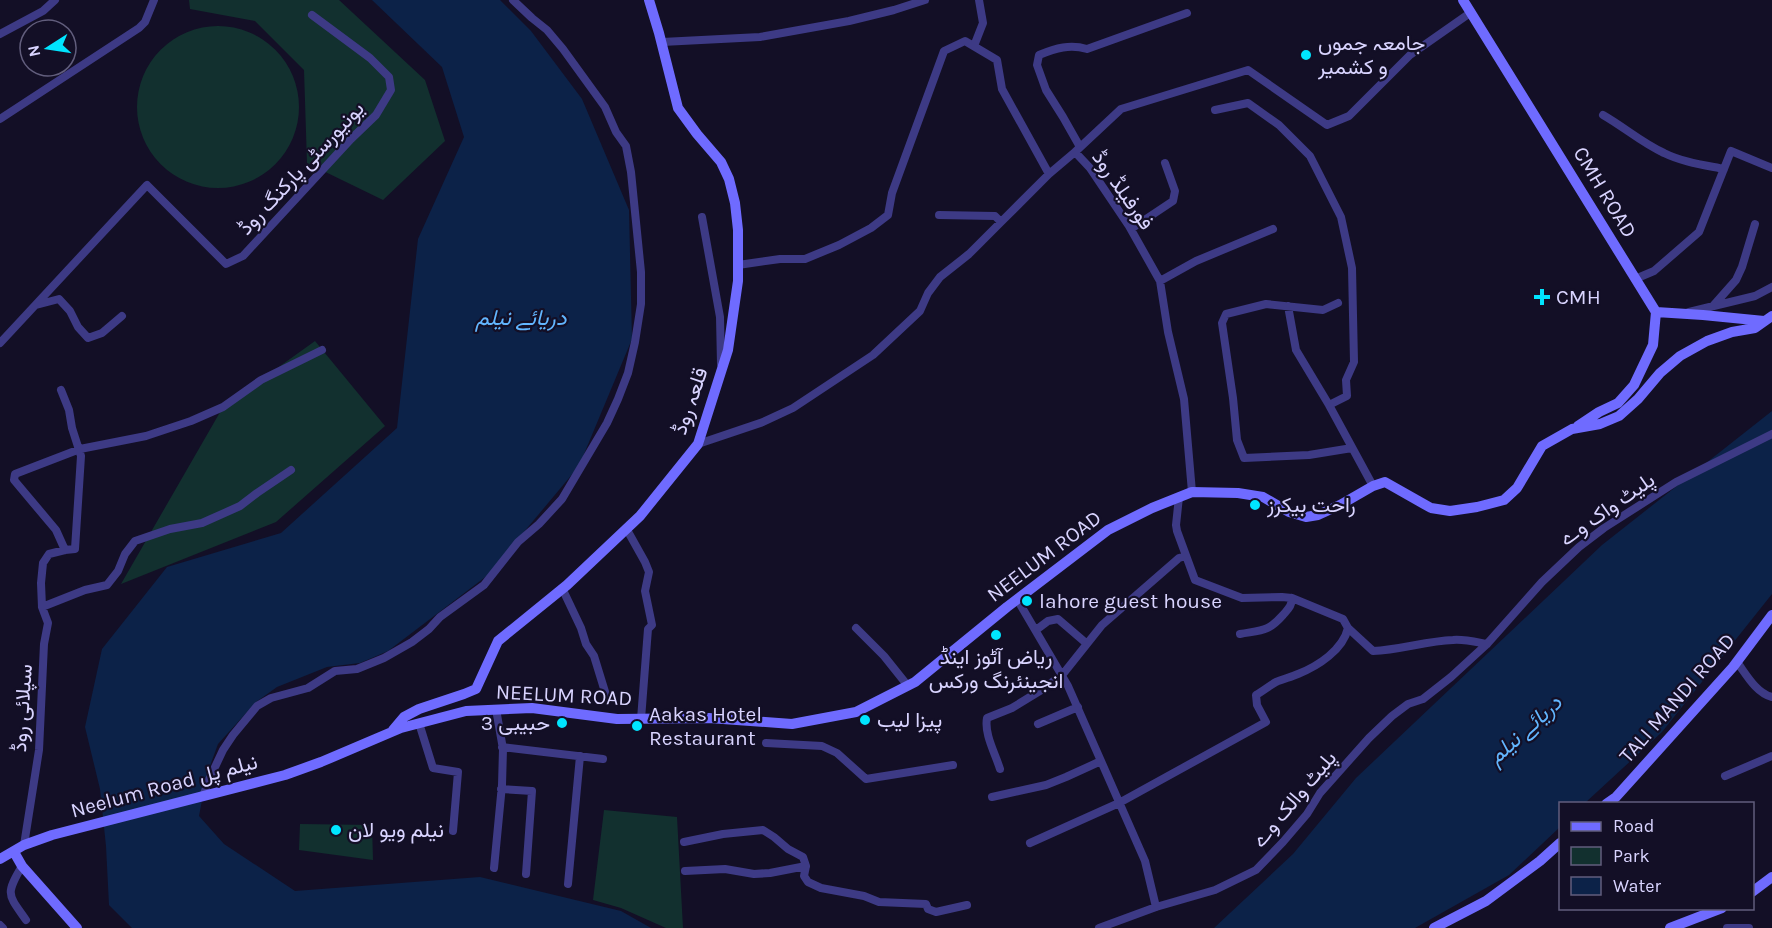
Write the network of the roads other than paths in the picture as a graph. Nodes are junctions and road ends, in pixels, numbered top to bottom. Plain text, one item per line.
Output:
1 (55, 0) edge
2 (154, 0) edge
3 (513, 0) edge
4 (649, 0) edge
5 (925, 0) edge
6 (979, 0) edge
7 (1466, 4) edge
8 (1187, 13) dead end
9 (312, 15) dead end
10 (0, 34) edge
11 (662, 42) junction
12 (974, 46) junction
13 (1215, 110) dead end
14 (1603, 115) dead end
15 (0, 119) edge
16 (1078, 149) junction
17 (1165, 163) dead end
18 (1772, 168) edge
19 (1724, 169) junction
20 (1049, 174) junction
21 (939, 215) dead end
22 (702, 217) dead end
23 (1001, 222) junction
24 (1755, 224) dead end
25 (1131, 229) junction
26 (1272, 229) dead end
27 (738, 265) junction
28 (1635, 279) junction
29 (1160, 281) junction
30 (1772, 287) edge
31 (1338, 303) dead end
32 (36, 305) junction
33 (1288, 306) junction
34 (1713, 306) junction
35 (1656, 312) junction
36 (1682, 314) junction
37 (122, 315) dead end
38 (1768, 319) edge
39 (0, 343) edge
40 (322, 350) dead end
41 (721, 372) junction
42 (61, 390) dead end
43 (1329, 405) junction
44 (1572, 429) junction
45 (1772, 434) edge
46 (698, 444) junction
47 (1352, 448) junction
48 (80, 449) junction
49 (291, 470) dead end
50 (1372, 486) junction
51 (1192, 492) junction
52 (1179, 497) junction
53 (626, 528) junction
54 (65, 550) junction
55 (1186, 556) junction
56 (562, 588) junction
57 (1292, 598) junction
58 (1017, 599) junction
59 (42, 607) junction
60 (1772, 615) edge
61 (856, 628) dead end
62 (1348, 628) junction
63 (1036, 630) junction
64 (1240, 634) dead end
65 (1086, 643) junction
66 (1487, 644) junction
67 (1737, 662) junction
68 (1062, 674) junction
69 (908, 686) junction
70 (606, 695) dead end
71 (1772, 697) edge
72 (1078, 707) junction
73 (496, 710) junction
74 (641, 719) junction
75 (419, 723) junction
76 (1038, 724) dead end
77 (390, 732) junction
78 (766, 743) dead end
79 (502, 747) junction
80 (580, 756) junction
81 (1772, 756) edge
82 (603, 759) dead end
83 (1101, 761) junction
84 (953, 765) dead end
85 (999, 769) dead end
86 (285, 775) joint
87 (1725, 776) dead end
88 (501, 789) junction
89 (203, 797) junction
90 (992, 797) dead end
91 (1609, 802) edge
92 (1119, 803) junction
93 (453, 831) dead end
94 (684, 842) dead end
95 (1030, 843) dead end
96 (1559, 844) edge
97 (24, 845) junction
98 (4, 856) edge
99 (22, 866) junction
100 (806, 866) junction
101 (494, 868) dead end
102 (685, 871) dead end
103 (526, 874) dead end
104 (1772, 877) edge
105 (568, 884) dead end
106 (1754, 890) edge
107 (968, 905) dead end
108 (1156, 907) junction
109 (1719, 910) edge
110 (26, 920) dead end
111 (77, 928) edge
112 (1099, 928) edge
113 (1434, 928) edge
114 (1670, 928) edge
115 (1727, 928) edge
116 (1749, 928) edge

1 - 10 street
2 - 15 street
3 - 89 street
4 - 11 street, قلعہ روڈ
5 - 11 street
6 - 12 street
7 - 16 street
7 - 28 street, CMH ROAD
8 - 16 street
9 - 32 street, یونیورسٹی پارکنگ روڈ
11 - 27 street, قلعہ روڈ
12 - 20 street
12 - 27 street
13 - 43 street
14 - 19 street
16 - 20 street, فورفیلڈ روڈ
16 - 25 street, فورفیلڈ روڈ
17 - 25 street
18 - 19 street
19 - 28 street
20 - 23 street, فورفیلڈ روڈ
21 - 23 street
22 - 41 street
23 - 46 street, فورفیلڈ روڈ
24 - 34 street
25 - 29 street, فورفیلڈ روڈ
26 - 29 street
27 - 41 street, قلعہ روڈ
28 - 35 street, CMH ROAD
29 - 51 street, فورفیلڈ روڈ
30 - 34 street
31 - 33 street
32 - 37 street
32 - 39 street
33 - 43 street
33 - 47 street
34 - 36 street
35 - 36 street
35 - 44 street
36 - 38 street
38 - 44 street
40 - 48 street
41 - 46 street, قلعہ روڈ
42 - 48 street
43 - 47 street
44 - 50 street
45 - 66 street, پلیٹ واک وے
46 - 53 street, قلعہ روڈ
47 - 50 street
48 - 54 street
48 - 54 street
49 - 59 street
50 - 51 street, NEELUM ROAD
51 - 52 street, NEELUM ROAD
52 - 55 street
52 - 58 street, NEELUM ROAD
53 - 56 street, قلعہ روڈ
53 - 74 street
54 - 59 street, سپلائی روڈ
55 - 57 street
55 - 65 street
56 - 70 street
56 - 77 street, قلعہ روڈ
57 - 62 street
57 - 64 street
58 - 63 street
58 - 69 street, NEELUM ROAD
59 - 97 street, سپلائی روڈ
60 - 67 street, TALI MANDI ROAD
61 - 69 street
62 - 66 street
62 - 92 street
63 - 65 street
63 - 68 street
65 - 68 street
66 - 108 street, پلیٹ والک وے
67 - 71 street
67 - 91 street, TALI MANDI ROAD
68 - 72 street
68 - 85 street
69 - 74 street, NEELUM ROAD
72 - 76 street
72 - 83 street
73 - 74 street, NEELUM ROAD
73 - 75 street, NEELUM ROAD
73 - 79 street
75 - 77 street, NEELUM ROAD
75 - 93 street
77 - 86 street, NEELUM ROAD
78 - 84 street
79 - 80 street
79 - 88 street
80 - 82 street
80 - 105 street
81 - 87 street
83 - 90 street
83 - 92 street
86 - 89 street, Neelum Road نیلم پل
88 - 101 street
88 - 103 street
89 - 97 street, Neelum Road نیلم پل
92 - 95 street
92 - 108 street
94 - 100 street
96 - 113 street
97 - 98 street
98 - 99 street
99 - 110 street
99 - 111 street
100 - 102 street
100 - 107 street
104 - 106 street
108 - 112 street, پلیٹ والک وے
109 - 114 street
115 - 116 street

